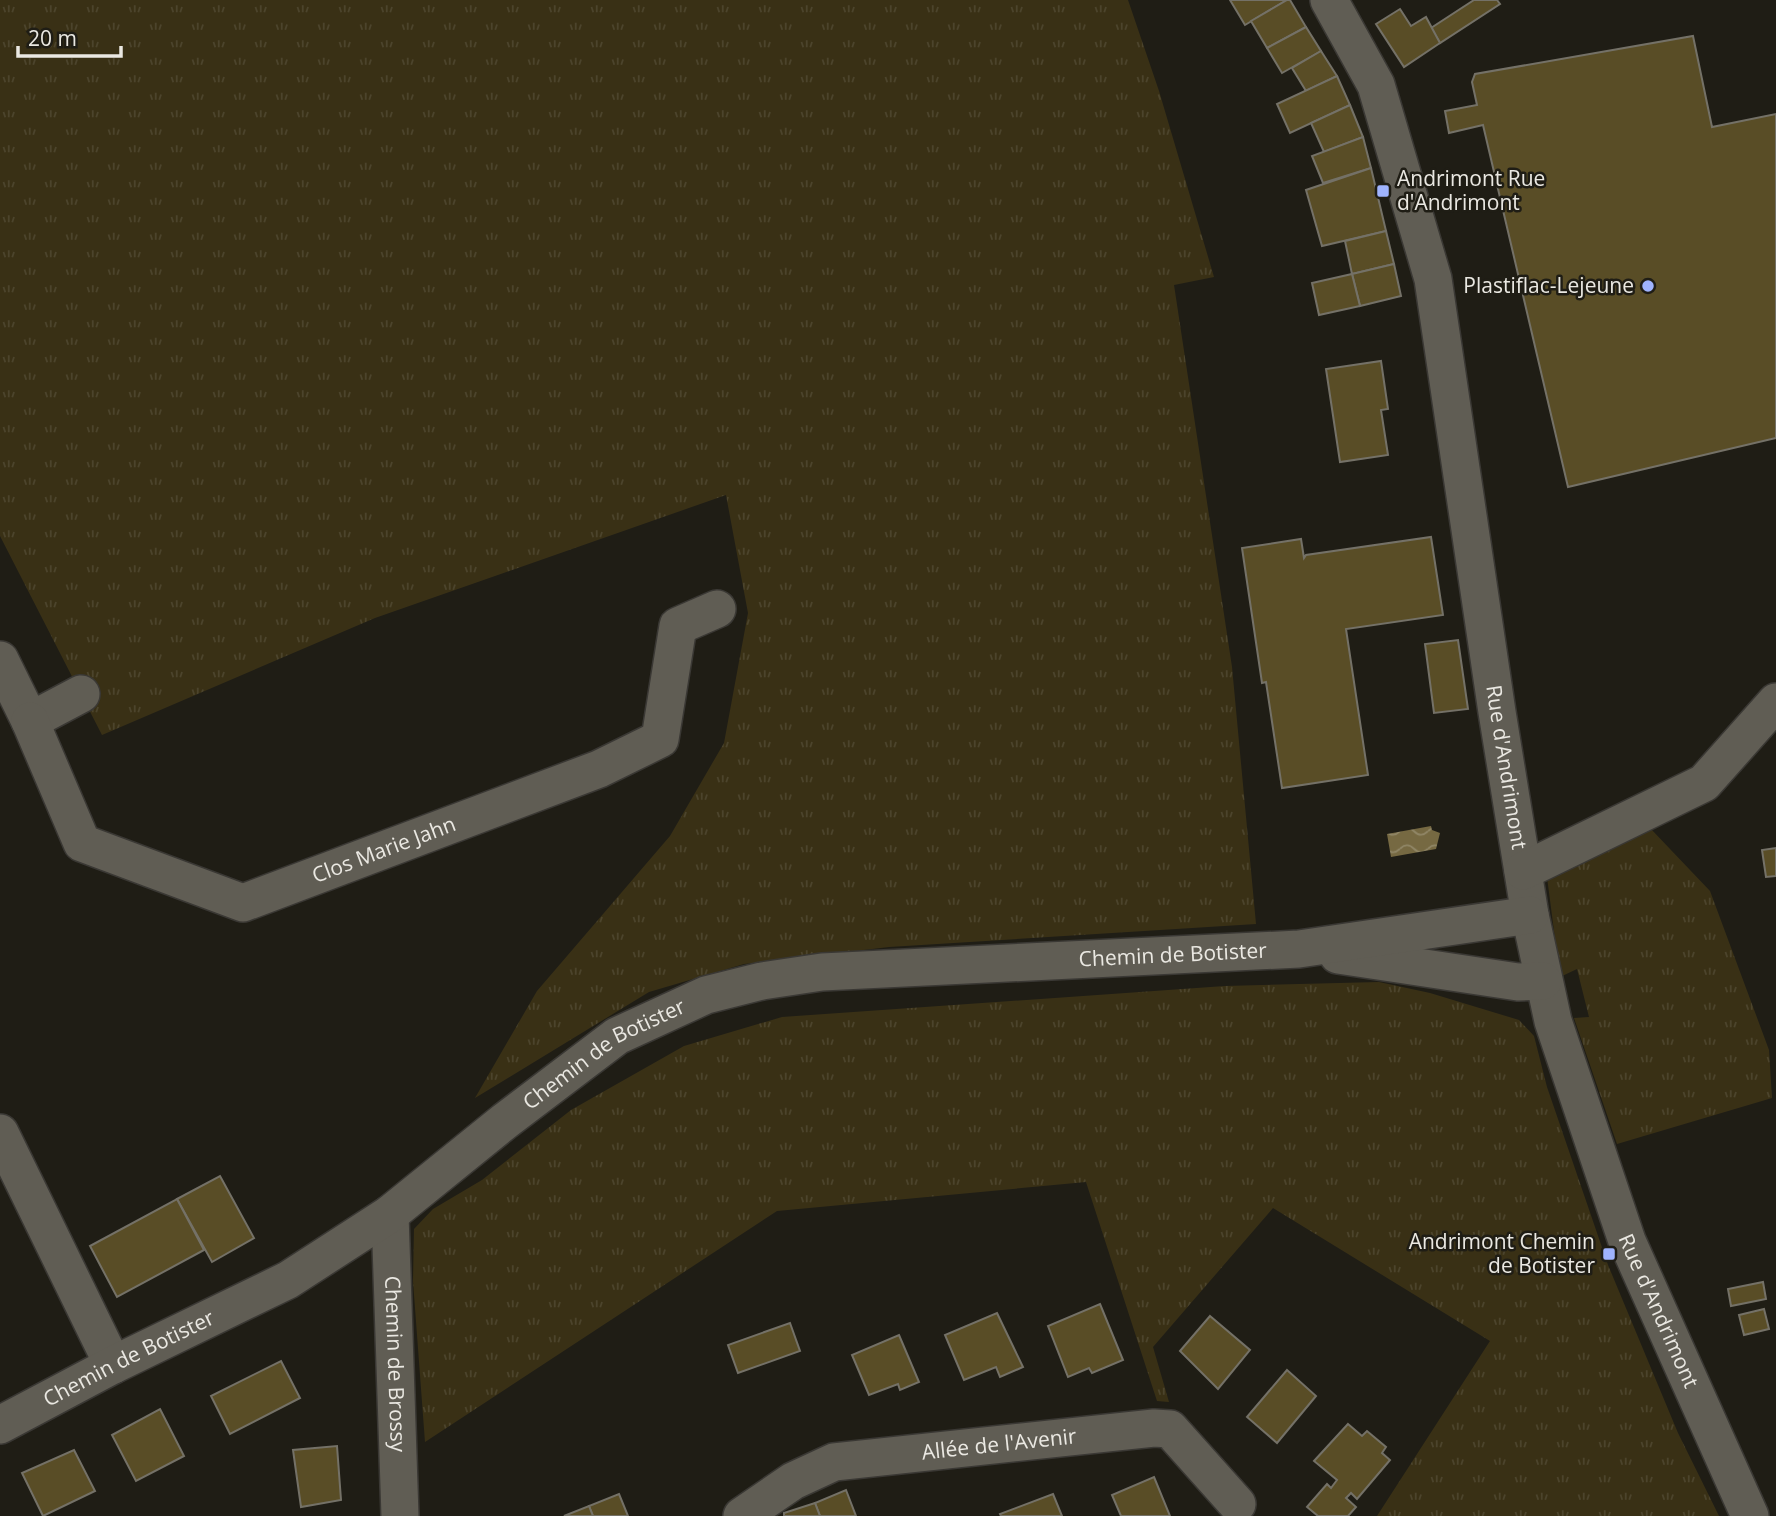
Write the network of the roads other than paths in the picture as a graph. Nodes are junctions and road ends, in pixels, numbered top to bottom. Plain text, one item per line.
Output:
1 (1329, 0) edge
2 (717, 609) dead end
3 (0, 660) edge
4 (81, 694) dead end
5 (1776, 702) edge
6 (30, 721) junction
7 (1523, 871) junction
8 (1530, 915) junction
9 (1299, 949) junction
10 (1543, 981) junction
11 (0, 1133) edge
12 (390, 1214) junction
13 (113, 1365) junction
14 (0, 1425) edge
15 (1237, 1504) dead end
16 (400, 1516) edge
17 (742, 1516) edge
18 (1750, 1516) edge

1 - 7 street, Rue d'Andrimont
2 - 6 street, Clos Marie Jahn
3 - 6 street
4 - 6 street
5 - 7 street
7 - 8 street, Rue d'Andrimont
8 - 9 street, Chemin de Botister
8 - 10 street, Rue d'Andrimont
9 - 10 street, Chemin de Botister
9 - 12 street, Chemin de Botister
10 - 18 street, Rue d'Andrimont
11 - 13 street
12 - 13 street, Chemin de Botister
12 - 16 street, Chemin de Brossy
13 - 14 street, Chemin de Botister
15 - 17 street, Allée de l'Avenir

